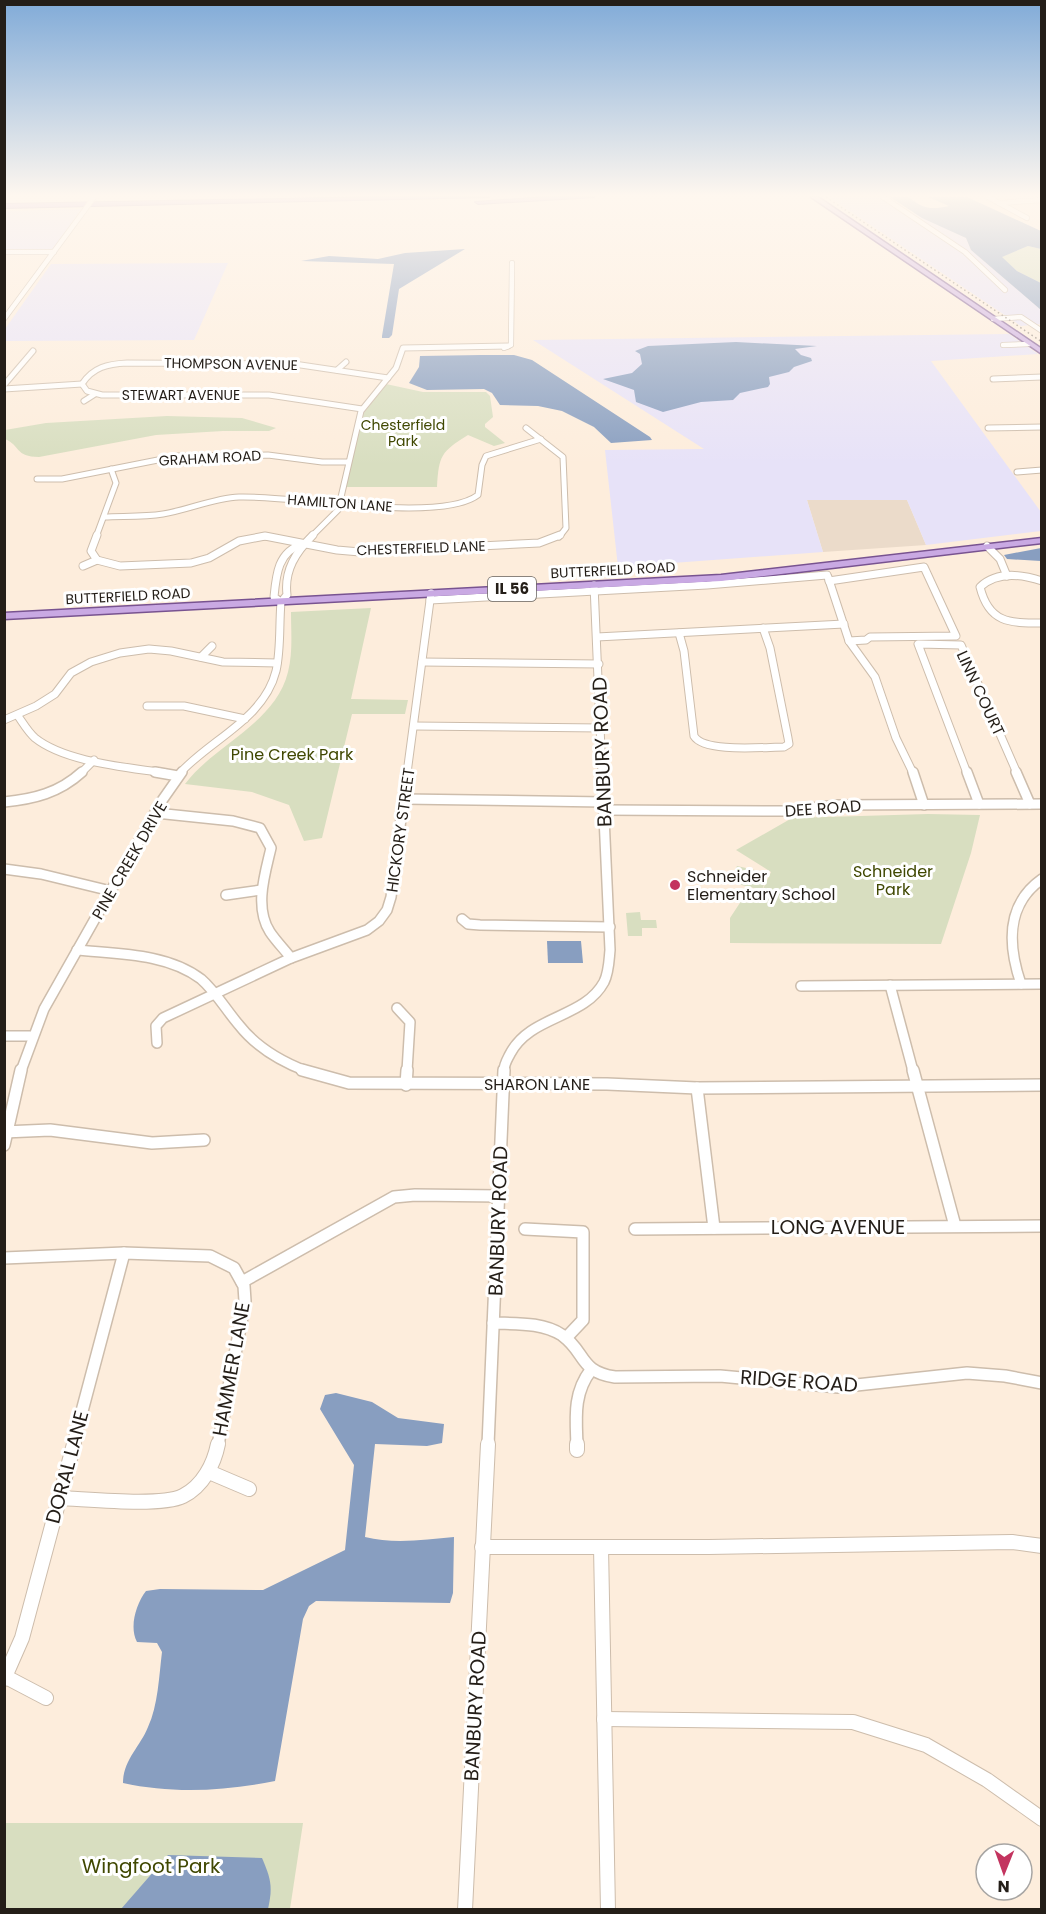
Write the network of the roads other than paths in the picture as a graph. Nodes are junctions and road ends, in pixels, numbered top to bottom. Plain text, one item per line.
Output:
1 (28, 286) edge
2 (512, 286) edge
3 (944, 286) edge
4 (1001, 286) edge
5 (1005, 290) dead end
6 (4, 319) edge
7 (993, 320) junction
8 (1041, 331) edge
9 (1030, 344) junction
10 (1003, 345) dead end
11 (33, 351) dead end
12 (1041, 352) edge
13 (100, 360) dead end
14 (346, 362) dead end
15 (107, 365) junction
16 (337, 370) junction
17 (1041, 376) edge
18 (388, 378) junction
19 (993, 379) dead end
20 (82, 384) junction
21 (4, 387) edge
22 (95, 394) junction
23 (84, 401) dead end
24 (362, 409) junction
25 (1041, 427) edge
26 (526, 428) dead end
27 (988, 428) dead end
28 (541, 439) junction
29 (348, 462) junction
30 (111, 469) junction
31 (1041, 470) edge
32 (1017, 472) dead end
33 (37, 479) dead end
34 (470, 501) junction
35 (340, 504) junction
36 (478, 504) dead end
37 (104, 517) junction
38 (559, 537) junction
39 (568, 540) dead end
40 (1041, 540) edge
41 (304, 543) junction
42 (987, 546) junction
43 (97, 560) junction
44 (83, 566) dead end
45 (826, 574) junction
46 (1007, 576) junction
47 (1041, 580) edge
48 (594, 588) junction
49 (431, 597) junction
50 (282, 602) junction
51 (4, 616) edge
52 (1041, 623) edge
53 (844, 624) junction
54 (763, 628) junction
55 (679, 633) junction
56 (597, 638) junction
57 (849, 641) junction
58 (212, 646) dead end
59 (201, 657) junction
60 (422, 662) junction
61 (277, 663) junction
62 (599, 664) junction
63 (147, 706) dead end
64 (18, 716) junction
65 (245, 719) junction
66 (4, 720) edge
67 (414, 726) junction
68 (601, 728) junction
69 (94, 760) junction
70 (178, 776) junction
71 (404, 799) junction
72 (4, 802) edge
73 (979, 804) junction
74 (1030, 804) junction
75 (1041, 804) edge
76 (924, 805) junction
77 (604, 806) junction
78 (156, 813) junction
79 (4, 869) edge
80 (1041, 879) edge
81 (261, 890) junction
82 (111, 891) junction
83 (226, 895) dead end
84 (462, 919) dead end
85 (610, 927) junction
86 (77, 950) junction
87 (291, 958) junction
88 (1021, 984) junction
89 (1041, 984) edge
90 (801, 986) dead end
91 (890, 986) junction
92 (214, 993) junction
93 (397, 1008) dead end
94 (4, 1036) edge
95 (30, 1036) junction
96 (157, 1043) dead end
97 (502, 1084) junction
98 (1041, 1084) edge
99 (406, 1085) junction
100 (918, 1086) junction
101 (697, 1088) junction
102 (6, 1132) edge
103 (204, 1140) dead end
104 (4, 1145) edge
105 (500, 1196) junction
106 (955, 1226) junction
107 (1041, 1226) edge
108 (714, 1228) junction
109 (525, 1229) dead end
110 (635, 1229) dead end
111 (124, 1253) junction
112 (4, 1258) edge
113 (242, 1282) junction
114 (493, 1323) junction
115 (566, 1338) junction
116 (591, 1370) junction
117 (1041, 1383) edge
118 (577, 1450) dead end
119 (209, 1472) junction
120 (249, 1489) dead end
121 (59, 1498) junction
122 (482, 1546) junction
123 (1041, 1546) edge
124 (601, 1547) junction
125 (5, 1678) edge
126 (46, 1698) dead end
127 (604, 1719) junction
128 (1041, 1819) edge
129 (465, 1910) edge
130 (608, 1910) edge

1 - 6 street
2 - 18 street, PINE CREEK DRIVE
3 - 7 main road
4 - 5 street
7 - 8 street
7 - 9 main road
9 - 10 street
9 - 12 main road
11 - 21 street
13 - 15 street
14 - 16 street
15 - 16 street, THOMPSON AVENUE
15 - 20 street
16 - 18 street, THOMPSON AVENUE
17 - 19 street
18 - 24 street, PINE CREEK DRIVE
20 - 21 street
20 - 22 street
22 - 23 street
22 - 24 street, STEWART AVENUE
24 - 29 street, PINE CREEK DRIVE
25 - 27 street
26 - 28 street
28 - 34 street
28 - 38 street
29 - 30 street, GRAHAM ROAD
29 - 35 street, PINE CREEK DRIVE
30 - 33 street, GRAHAM ROAD
30 - 37 street
31 - 32 street
34 - 35 street, HAMILTON LANE
34 - 36 street
35 - 37 street, HAMILTON LANE
35 - 41 street, PINE CREEK DRIVE
37 - 43 street
38 - 39 street
38 - 41 street, CHESTERFIELD LANE
40 - 42 main road, BUTTERFIELD ROAD / IL 56
41 - 43 street, CHESTERFIELD LANE
41 - 50 street, PINE CREEK DRIVE
41 - 50 street, PINE CREEK DRIVE
42 - 45 main road, BUTTERFIELD ROAD / IL 56
42 - 46 street
43 - 44 street
45 - 48 main road, BUTTERFIELD ROAD / IL 56
45 - 53 street
45 - 57 street, BUTTERFIELD ROAD
46 - 47 street
46 - 52 street
48 - 49 main road, BUTTERFIELD ROAD / IL 56
48 - 56 street, BANBURY ROAD
49 - 50 main road, BUTTERFIELD ROAD / IL 56
49 - 60 street, HICKORY STREET
50 - 51 main road, BUTTERFIELD ROAD / IL 56
50 - 61 street, PINE CREEK DRIVE
53 - 54 street
53 - 57 street
54 - 55 street
54 - 55 street
55 - 56 street
56 - 62 street, BANBURY ROAD
57 - 76 street
58 - 59 street
59 - 61 street
59 - 64 street
60 - 62 street
60 - 67 street, HICKORY STREET
61 - 65 street, PINE CREEK DRIVE
62 - 68 street, BANBURY ROAD
63 - 65 street
64 - 66 street
64 - 69 street
65 - 70 street, PINE CREEK DRIVE
67 - 68 street
67 - 71 street, HICKORY STREET
68 - 77 street, BANBURY ROAD
69 - 70 street
69 - 72 street
70 - 78 street, PINE CREEK DRIVE
71 - 77 street, DEE ROAD
71 - 87 street, HICKORY STREET
73 - 74 street, DEE ROAD
73 - 74 street, LINN COURT
73 - 76 street, DEE ROAD
74 - 75 street, DEE ROAD
76 - 77 street, DEE ROAD
77 - 85 street, BANBURY ROAD
78 - 81 street
78 - 82 street, PINE CREEK DRIVE
79 - 82 street
80 - 88 street
81 - 83 street
81 - 87 street
82 - 86 street, PINE CREEK DRIVE
84 - 85 street
85 - 97 street, BANBURY ROAD
86 - 92 street, SHARON LANE
86 - 95 street, PINE CREEK DRIVE
87 - 92 street, HICKORY STREET
88 - 89 street
88 - 91 street
90 - 91 street
91 - 100 street
92 - 96 street, HICKORY STREET
92 - 99 street, SHARON LANE
93 - 99 street
94 - 95 street
95 - 102 street, PINE CREEK DRIVE
97 - 99 street, SHARON LANE
97 - 101 street, SHARON LANE
97 - 105 street, BANBURY ROAD
98 - 100 street, SHARON LANE
100 - 101 street, SHARON LANE
100 - 106 street
101 - 108 street
102 - 103 street
102 - 104 street, PINE CREEK DRIVE
105 - 113 street
105 - 114 street, BANBURY ROAD
106 - 107 street, LONG AVENUE
106 - 108 street, LONG AVENUE
108 - 110 street, LONG AVENUE
109 - 115 street
111 - 112 street, HAMMER LANE
111 - 113 street, HAMMER LANE
111 - 121 street, DORAL LANE
113 - 119 street, HAMMER LANE
114 - 115 street
114 - 122 street, BANBURY ROAD
115 - 116 street
116 - 117 street, RIDGE ROAD
116 - 118 street
119 - 120 street
119 - 121 street, HAMMER LANE
121 - 125 street, DORAL LANE
122 - 124 street
122 - 129 street, BANBURY ROAD
123 - 124 street
124 - 127 street
125 - 126 street
127 - 128 street
127 - 130 street

